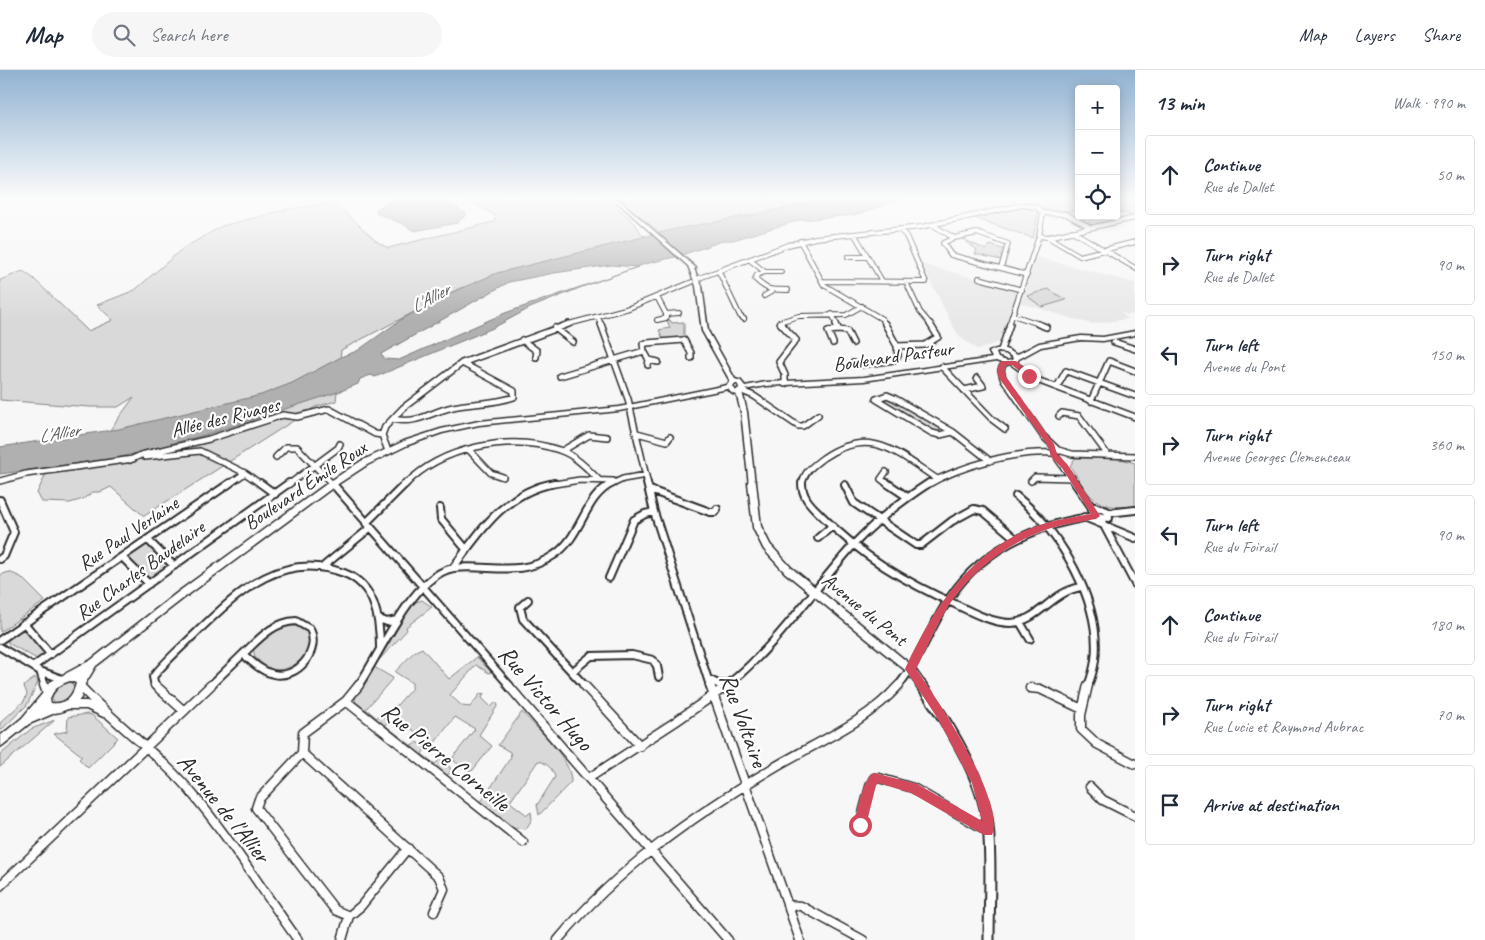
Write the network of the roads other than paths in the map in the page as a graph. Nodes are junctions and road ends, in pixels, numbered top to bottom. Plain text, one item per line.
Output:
1 (662, 240) edge
2 (813, 240) edge
3 (858, 240) edge
4 (908, 240) edge
5 (950, 240) edge
6 (997, 240) edge
7 (1039, 240) edge
8 (1052, 240) edge
9 (1086, 240) edge
10 (800, 241) junction
11 (1135, 242) edge
12 (1103, 249) junction
13 (848, 257) dead end
14 (868, 257) junction
15 (750, 260) junction
16 (1004, 262) junction
17 (690, 265) junction
18 (1001, 268) junction
19 (1135, 268) edge
20 (719, 272) junction
21 (765, 272) junction
22 (781, 272) dead end
23 (1017, 272) junction
24 (1027, 274) junction
25 (699, 278) junction
26 (979, 278) dead end
27 (822, 281) junction
28 (882, 281) junction
29 (692, 282) dead end
30 (836, 282) junction
31 (906, 282) junction
32 (684, 285) junction
33 (699, 288) junction
34 (788, 290) dead end
35 (1022, 290) junction
36 (771, 292) junction
37 (840, 294) junction
38 (764, 296) dead end
39 (657, 297) junction
40 (862, 306) junction
41 (679, 313) dead end
42 (666, 314) junction
43 (832, 314) junction
44 (1013, 316) junction
45 (598, 317) junction
46 (744, 319) dead end
47 (657, 320) dead end
48 (1046, 327) dead end
49 (555, 328) junction
50 (839, 330) junction
51 (1135, 333) edge
52 (522, 340) junction
53 (573, 342) dead end
54 (833, 342) dead end
55 (1114, 342) dead end
56 (854, 343) dead end
57 (897, 346) junction
58 (1135, 349) edge
59 (1001, 350) junction
60 (644, 351) junction
61 (536, 357) dead end
62 (994, 357) junction
63 (691, 358) dead end
64 (1013, 358) junction
65 (615, 359) junction
66 (658, 362) dead end
67 (462, 363) junction
68 (852, 363) dead end
69 (1004, 363) junction
70 (942, 367) junction
71 (1135, 371) edge
72 (560, 376) dead end
73 (977, 378) dead end
74 (785, 381) junction
75 (1099, 383) junction
76 (1058, 387) junction
77 (737, 388) junction
78 (964, 390) junction
79 (1135, 396) edge
80 (1091, 401) junction
81 (629, 407) junction
82 (818, 415) dead end
83 (1059, 416) dead end
84 (1135, 417) edge
85 (393, 419) junction
86 (1005, 429) dead end
87 (954, 432) junction
88 (637, 433) junction
89 (382, 435) junction
90 (608, 437) dead end
91 (670, 437) dead end
92 (340, 444) dead end
93 (469, 450) junction
94 (388, 451) junction
95 (562, 451) junction
96 (1056, 451) junction
97 (1106, 454) junction
98 (1135, 456) edge
99 (276, 457) dead end
100 (130, 460) junction
101 (990, 461) junction
102 (1065, 463) junction
103 (315, 466) junction
104 (886, 472) dead end
105 (245, 473) junction
106 (646, 475) junction
107 (503, 477) dead end
108 (1072, 478) junction
109 (937, 479) junction
110 (600, 480) junction
111 (0, 481) edge
112 (613, 481) junction
113 (1031, 481) dead end
114 (332, 484) junction
115 (844, 485) dead end
116 (650, 490) junction
117 (275, 494) junction
118 (906, 496) junction
119 (1016, 496) dead end
120 (0, 500) edge
121 (440, 508) dead end
122 (1096, 508) junction
123 (717, 509) dead end
124 (1135, 510) edge
125 (654, 512) junction
126 (1103, 516) junction
127 (1084, 517) junction
128 (877, 519) junction
129 (368, 525) junction
130 (1046, 526) junction
131 (1104, 526) junction
132 (831, 527) junction
133 (818, 538) dead end
134 (1135, 538) edge
135 (1016, 539) junction
136 (148, 540) junction
137 (852, 546) junction
138 (466, 548) junction
139 (122, 557) junction
140 (0, 559) edge
141 (324, 565) junction
142 (174, 566) junction
143 (453, 568) junction
144 (609, 578) dead end
145 (149, 584) junction
146 (1135, 584) edge
147 (424, 587) junction
148 (1081, 587) junction
149 (815, 591) junction
150 (528, 600) dead end
151 (946, 602) junction
152 (379, 619) junction
153 (398, 620) junction
154 (1020, 622) junction
155 (24, 623) junction
156 (0, 640) edge
157 (1030, 640) dead end
158 (0, 647) edge
159 (380, 647) junction
160 (50, 654) junction
161 (243, 654) junction
162 (94, 663) junction
163 (34, 666) junction
164 (910, 669) junction
165 (573, 671) junction
166 (40, 672) junction
167 (659, 677) dead end
168 (66, 678) junction
169 (708, 679) junction
170 (81, 685) junction
171 (729, 685) junction
172 (1030, 688) dead end
173 (46, 695) junction
174 (714, 697) junction
175 (346, 700) junction
176 (68, 705) junction
177 (54, 708) junction
178 (1082, 709) junction
179 (184, 711) junction
180 (106, 714) junction
181 (26, 721) junction
182 (0, 742) edge
183 (640, 746) junction
184 (146, 747) junction
185 (302, 753) junction
186 (1135, 764) edge
187 (589, 778) junction
188 (746, 786) junction
189 (1090, 788) dead end
190 (1135, 816) edge
191 (860, 825) dead end
192 (988, 831) junction
193 (523, 842) dead end
194 (408, 848) junction
195 (651, 849) junction
196 (0, 886) edge
197 (787, 905) junction
198 (434, 912) dead end
199 (350, 916) junction
200 (342, 939) edge
201 (298, 940) edge
202 (558, 940) edge
203 (728, 940) edge
204 (800, 940) edge
205 (863, 940) edge
206 (988, 940) edge

1 - 17 main road
2 - 10 street
3 - 14 street
4 - 31 street
5 - 18 street
6 - 16 street
7 - 24 street
8 - 12 street
9 - 12 street
10 - 15 street
10 - 27 street
11 - 12 street
12 - 19 street
13 - 14 street
14 - 28 street
15 - 20 street
15 - 21 street
16 - 18 street
16 - 23 street
17 - 25 main road
17 - 33 main road, Avenue du Pont
18 - 23 street
20 - 25 street
20 - 46 street
21 - 22 street
21 - 36 street
23 - 24 street
24 - 35 street
25 - 33 main road, Avenue du Pont
26 - 35 street
27 - 30 street
27 - 37 street
28 - 30 street
28 - 31 street
29 - 32 street
30 - 37 street
31 - 57 street
32 - 33 street
32 - 39 street
33 - 77 main road, Avenue du Pont
34 - 36 street
35 - 44 street
36 - 38 street
37 - 40 street
39 - 42 street
39 - 45 street
40 - 43 street
40 - 57 street
41 - 42 street
42 - 47 street
43 - 50 street
43 - 74 street
44 - 48 street
44 - 59 street
45 - 49 street
45 - 65 street, Rue Voltaire
49 - 52 street
49 - 53 street
50 - 54 street
50 - 56 street
51 - 64 main road
52 - 61 street
52 - 67 street
55 - 58 street
57 - 68 street
59 - 62 main road
59 - 64 main road
60 - 63 street
60 - 65 street
60 - 66 street
62 - 69 main road
62 - 70 main road, Boulevard Pasteur
64 - 69 main road
64 - 76 street
65 - 72 street
65 - 81 street, Rue Voltaire
67 - 85 street
67 - 85 street
69 - 96 street
70 - 74 main road, Boulevard Pasteur
70 - 78 street
71 - 75 street
73 - 78 street
74 - 77 main road, Boulevard Pasteur
75 - 76 street
75 - 79 street
75 - 80 street
76 - 80 street
77 - 81 main road, Boulevard Émile Roux
77 - 82 street
77 - 149 street, Avenue du Pont
78 - 86 street
80 - 84 street
81 - 88 street, Rue Voltaire
81 - 94 main road, Boulevard Émile Roux
83 - 97 street
85 - 89 street
87 - 87 street
87 - 101 street
88 - 91 street
88 - 106 street, Rue Voltaire
89 - 94 street
89 - 100 street, Allée des Rivages
90 - 95 street
92 - 103 street, Rue Charles Baudelaire
93 - 95 street
93 - 107 street
93 - 129 street
94 - 114 main road, Boulevard Émile Roux
95 - 110 street
96 - 97 street
96 - 101 street
96 - 102 street
96 - 102 street
97 - 98 street
99 - 103 street
100 - 105 street, Allée des Rivages
100 - 111 street, Allée des Rivages
101 - 109 street
102 - 108 street
103 - 114 street
103 - 117 street, Rue Charles Baudelaire
104 - 118 street
105 - 117 street
105 - 136 street, Rue Paul Verlaine
106 - 112 street
106 - 116 street, Rue Voltaire
108 - 113 street
108 - 122 street
109 - 118 street
109 - 132 street
110 - 112 street
110 - 138 street
112 - 143 street
114 - 129 street, Rue Victor Hugo
114 - 162 main road, Boulevard Émile Roux
115 - 128 street
116 - 123 street
116 - 125 street, Rue Voltaire
117 - 142 street, Rue Charles Baudelaire
118 - 128 street
119 - 130 street
120 - 140 street
121 - 138 street
122 - 126 street
122 - 126 street
124 - 126 street
125 - 144 street
125 - 169 street, Rue Voltaire
126 - 127 street
126 - 131 street
127 - 130 street
127 - 131 street
128 - 135 street
128 - 137 street
129 - 141 street
129 - 147 street, Rue Victor Hugo
130 - 135 street
130 - 148 street
131 - 134 street
131 - 146 street
132 - 133 street
132 - 137 street
135 - 151 street
136 - 139 street, Rue Paul Verlaine
136 - 142 street
137 - 149 street
137 - 151 street
138 - 143 street
139 - 145 street
139 - 155 street, Rue Paul Verlaine
141 - 152 street
141 - 179 street
142 - 145 street, Rue Charles Baudelaire
143 - 147 street
145 - 160 street, Rue Charles Baudelaire
147 - 153 street
147 - 187 street, Rue Victor Hugo
148 - 154 street
148 - 178 street
149 - 164 street, Avenue du Pont
149 - 171 street
150 - 165 street
151 - 154 street
151 - 164 street
152 - 153 street
152 - 159 street
153 - 159 street
154 - 157 street
155 - 156 street, Rue Paul Verlaine
155 - 160 street
158 - 163 street
159 - 175 street
160 - 163 street, Rue Charles Baudelaire
161 - 161 street
161 - 179 street
162 - 168 main road, Boulevard Émile Roux
162 - 170 main road, Boulevard Émile Roux
163 - 166 street
164 - 188 street
164 - 192 street, Avenue du Pont
165 - 167 street
165 - 183 street
166 - 168 street
166 - 173 street
168 - 170 main road
168 - 173 main road, Boulevard Émile Roux
169 - 171 street
169 - 174 street, Rue Voltaire
170 - 176 main road, Boulevard Émile Roux
170 - 180 street, Avenue de l'Allier
171 - 174 street
172 - 178 street
173 - 177 main road
173 - 181 main road, Boulevard Émile Roux
174 - 183 street
174 - 188 street, Rue Voltaire
175 - 185 street
175 - 193 street, Rue Pierre Corneille
176 - 177 main road
176 - 180 street, Avenue de l'Allier
177 - 181 main road
178 - 186 street
179 - 184 street
180 - 184 street, Avenue de l'Allier
181 - 182 main road
183 - 187 street
184 - 196 street
184 - 201 street, Avenue de l'Allier
185 - 194 street
185 - 199 street
187 - 195 street, Rue Victor Hugo
188 - 195 street
188 - 197 street, Rue Voltaire
189 - 190 street
191 - 192 street
192 - 206 street, Avenue du Pont
194 - 198 street
194 - 199 street
195 - 202 street
195 - 203 street, Rue Victor Hugo
197 - 204 street, Rue Voltaire
197 - 205 street
199 - 200 street

